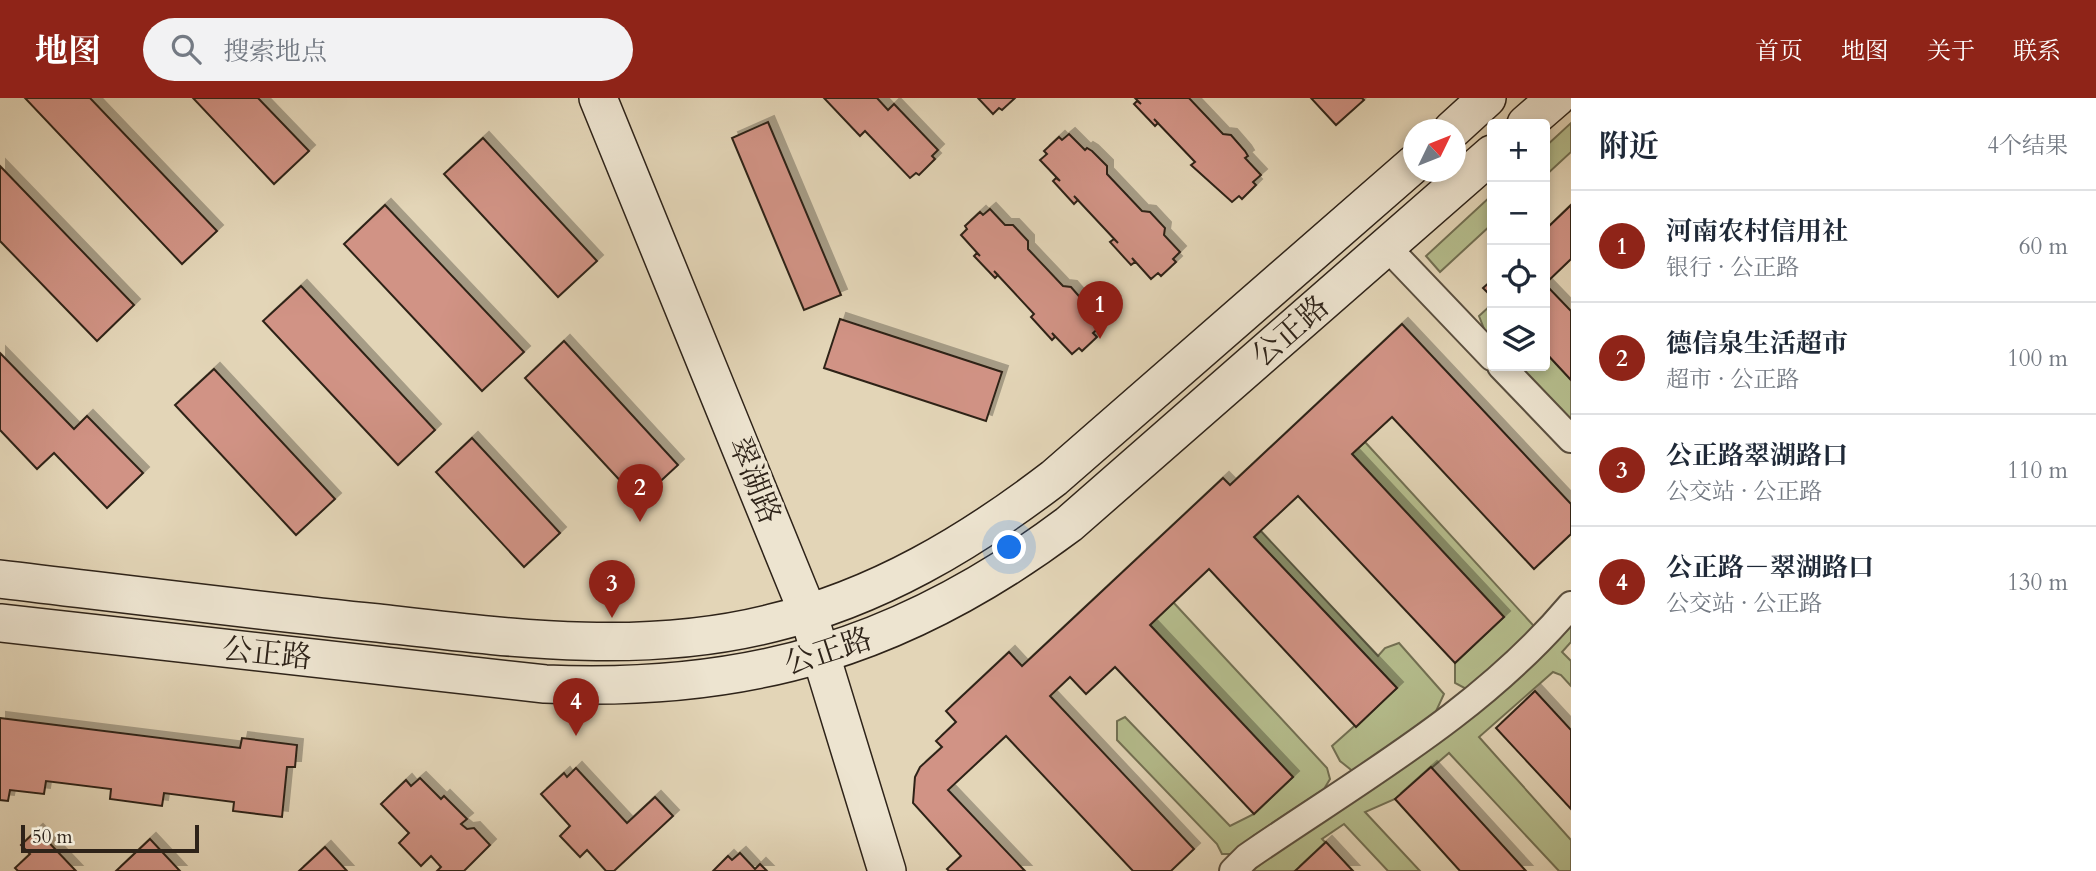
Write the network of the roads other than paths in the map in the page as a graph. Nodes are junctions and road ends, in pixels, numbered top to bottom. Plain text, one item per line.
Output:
1 (598, 98) edge
2 (1487, 98) edge
3 (1556, 98) edge
4 (1464, 119) edge
5 (1533, 119) edge
6 (1487, 158) edge
7 (1403, 173) edge
8 (1387, 247) junction
9 (1487, 352) edge
10 (1506, 371) edge
11 (1571, 439) edge
12 (0, 579) edge
13 (1571, 605) edge
14 (808, 613) junction
15 (0, 624) edge
16 (821, 655) junction
17 (887, 871) edge
18 (1233, 871) edge

1 - 14 main road, 翠湖路
2 - 4 main road
3 - 5 main road
6 - 8 main road, 公正路
7 - 14 main road, 公正路
8 - 9 street
8 - 16 main road, 公正路
10 - 11 street
12 - 14 main road, 公正路
13 - 18 street
14 - 16 main road, 翠湖路
15 - 16 main road, 公正路
16 - 17 main road, 翠湖路

